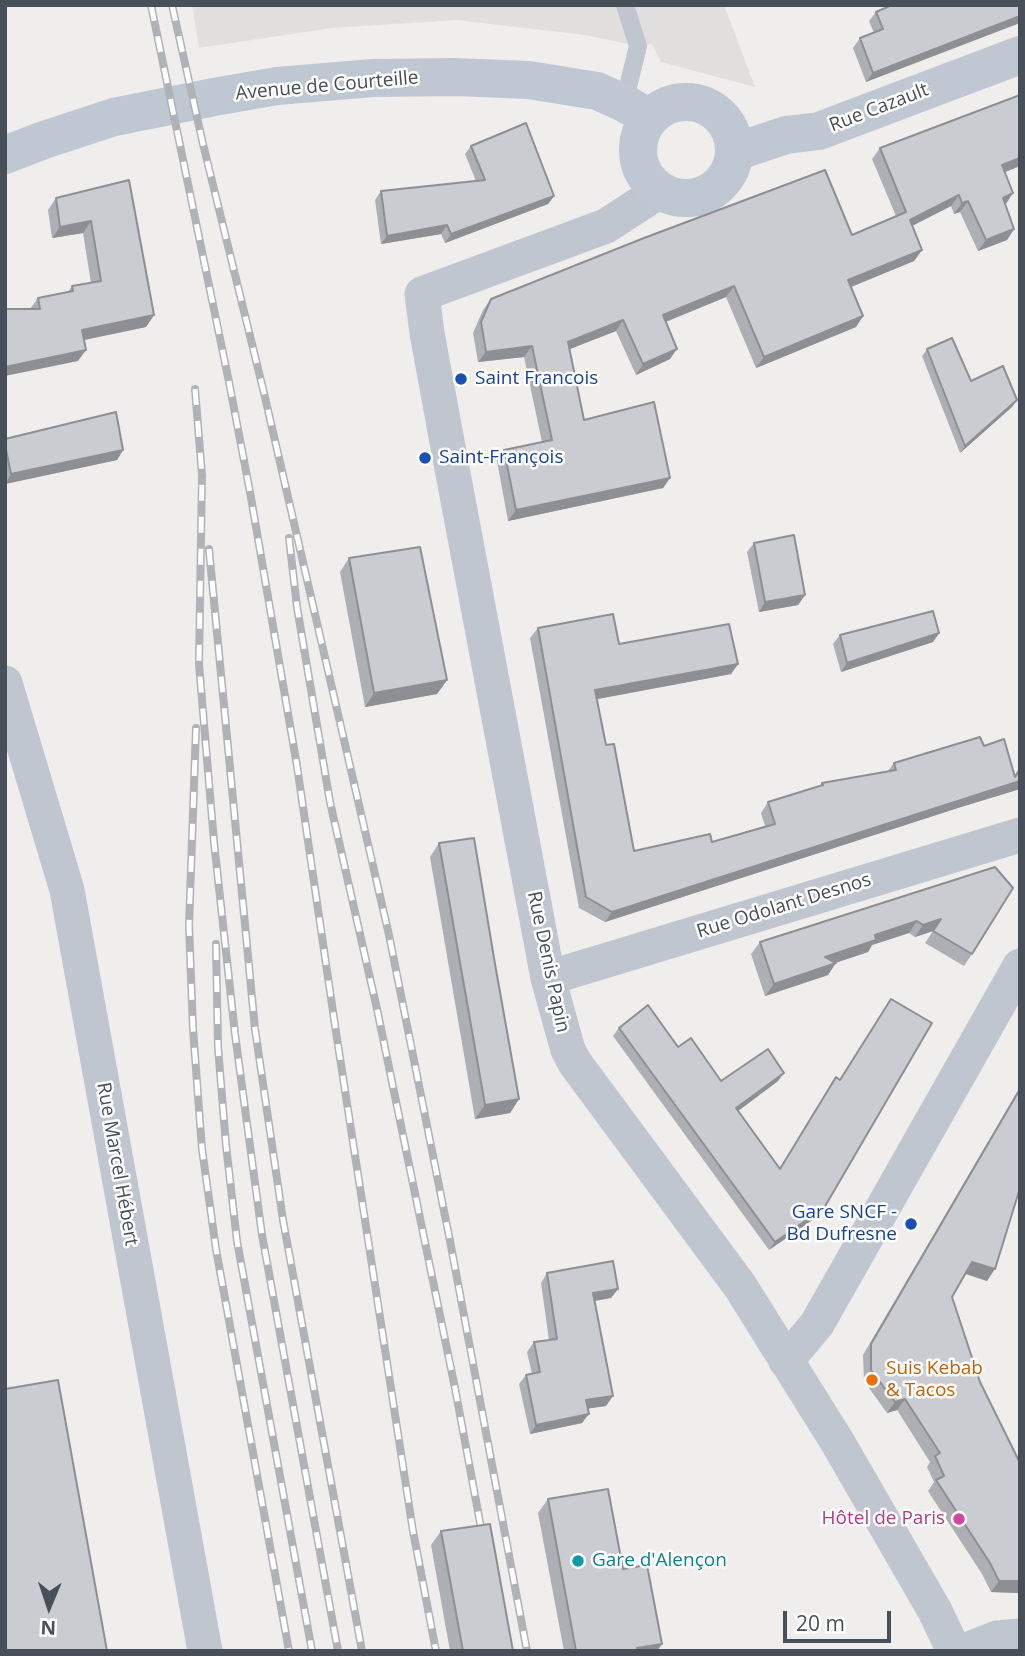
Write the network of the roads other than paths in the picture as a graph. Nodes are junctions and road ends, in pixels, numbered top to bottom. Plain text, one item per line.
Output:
1 (625, 5) edge
2 (1020, 55) edge
3 (637, 110) junction
4 (735, 152) junction
5 (5, 155) edge
6 (660, 191) junction
7 (5, 683) edge
8 (1020, 835) edge
9 (1020, 965) edge
10 (548, 978) junction
11 (786, 1361) junction
12 (1020, 1636) edge
13 (205, 1651) edge
14 (954, 1651) edge
15 (964, 1651) edge

1 - 3 lane
2 - 4 street, Rue Cazault
3 - 4 street
3 - 5 street, Avenue de Courteille
3 - 6 street
4 - 6 street
6 - 10 street, Rue Denis Papin
7 - 13 street, Rue Marcel Hébert
8 - 10 street, Rue Odolant Desnos
9 - 11 street
10 - 11 street, Rue Denis Papin
11 - 14 street, Rue Denis Papin
12 - 15 street

